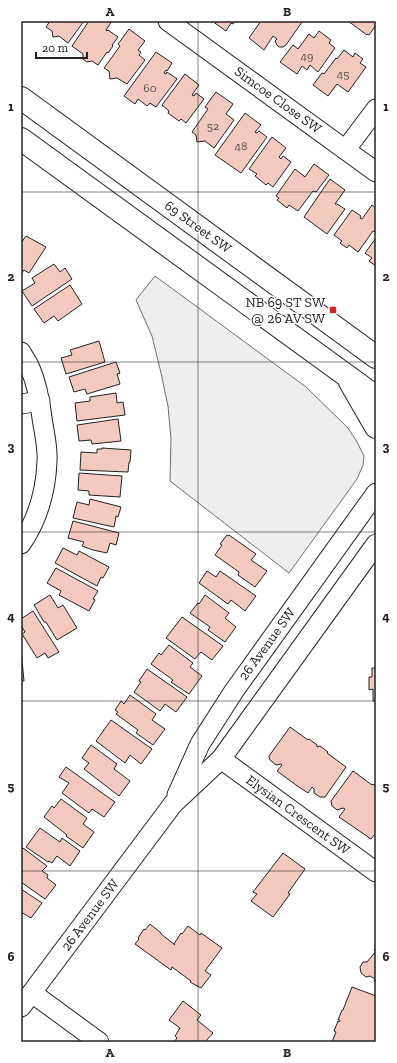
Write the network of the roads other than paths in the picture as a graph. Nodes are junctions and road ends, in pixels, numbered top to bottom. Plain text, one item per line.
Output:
1 (168, 21) edge
2 (21, 98) edge
3 (374, 115) edge
4 (21, 139) edge
5 (346, 149) junction
6 (376, 172) edge
7 (21, 352) edge
8 (376, 356) edge
9 (345, 374) junction
10 (376, 397) edge
11 (40, 402) junction
12 (21, 404) edge
13 (376, 427) edge
14 (376, 493) edge
15 (21, 544) edge
16 (376, 544) edge
17 (221, 759) junction
18 (173, 804) junction
19 (376, 872) edge
20 (26, 1000) edge
21 (99, 1042) edge

1 - 5 street, Simcoe Close SW
2 - 8 main road, 69 Street SW
3 - 5 street
4 - 9 main road
5 - 6 street, Simcoe Close SW
7 - 11 street
9 - 10 main road
9 - 13 main road
11 - 12 street
11 - 15 street
14 - 18 street, 26 Avenue SW
16 - 17 street, 26 Avenue SW
17 - 18 street, 26 Avenue SW
17 - 19 street, Elysian Crescent SW
18 - 20 street, 26 Avenue SW
20 - 21 street

